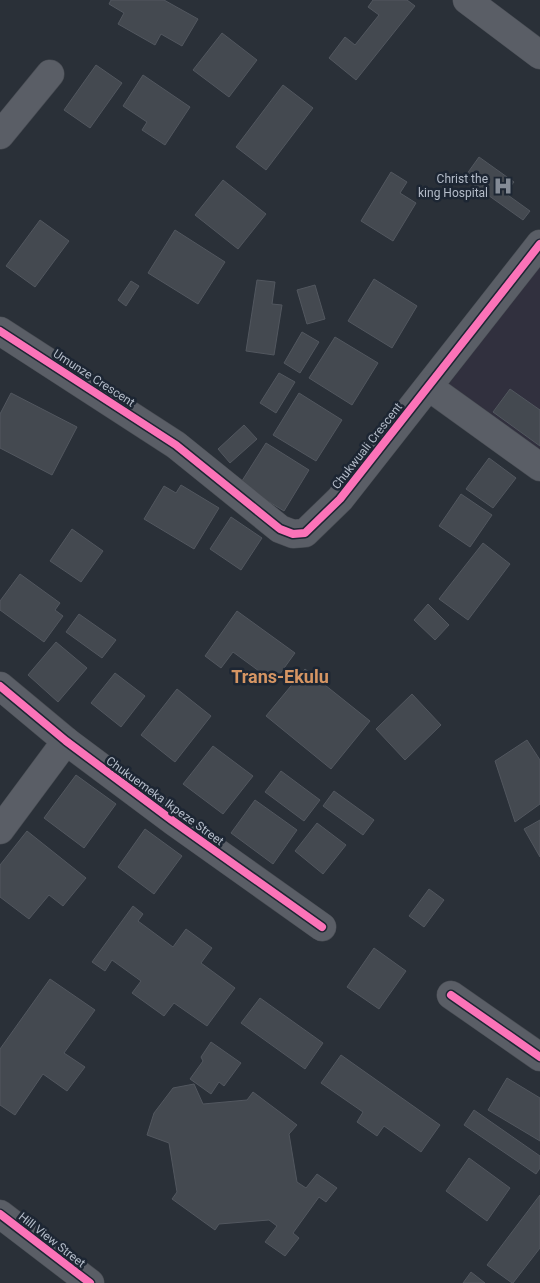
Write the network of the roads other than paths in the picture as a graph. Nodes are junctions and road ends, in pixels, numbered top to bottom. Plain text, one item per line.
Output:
1 (467, 0) edge
2 (540, 55) edge
3 (50, 74) dead end
4 (0, 135) edge
5 (540, 244) edge
6 (0, 331) edge
7 (429, 387) junction
8 (176, 445) joint
9 (540, 467) edge
10 (0, 686) edge
11 (66, 741) junction
12 (0, 830) edge
13 (322, 927) dead end
14 (451, 995) dead end
15 (540, 1057) edge
16 (0, 1214) edge
17 (90, 1283) edge

1 - 2 street
3 - 4 street
5 - 7 street, Chukwuali Crescent
6 - 8 street, Umunze Crescent
7 - 8 street, Chukwuali Crescent
7 - 9 street
10 - 11 street, Chukuemeka Ikpeze Street
11 - 12 street
11 - 13 street, Chukuemeka Ikpeze Street
14 - 15 street
16 - 17 street, Hill View Street

